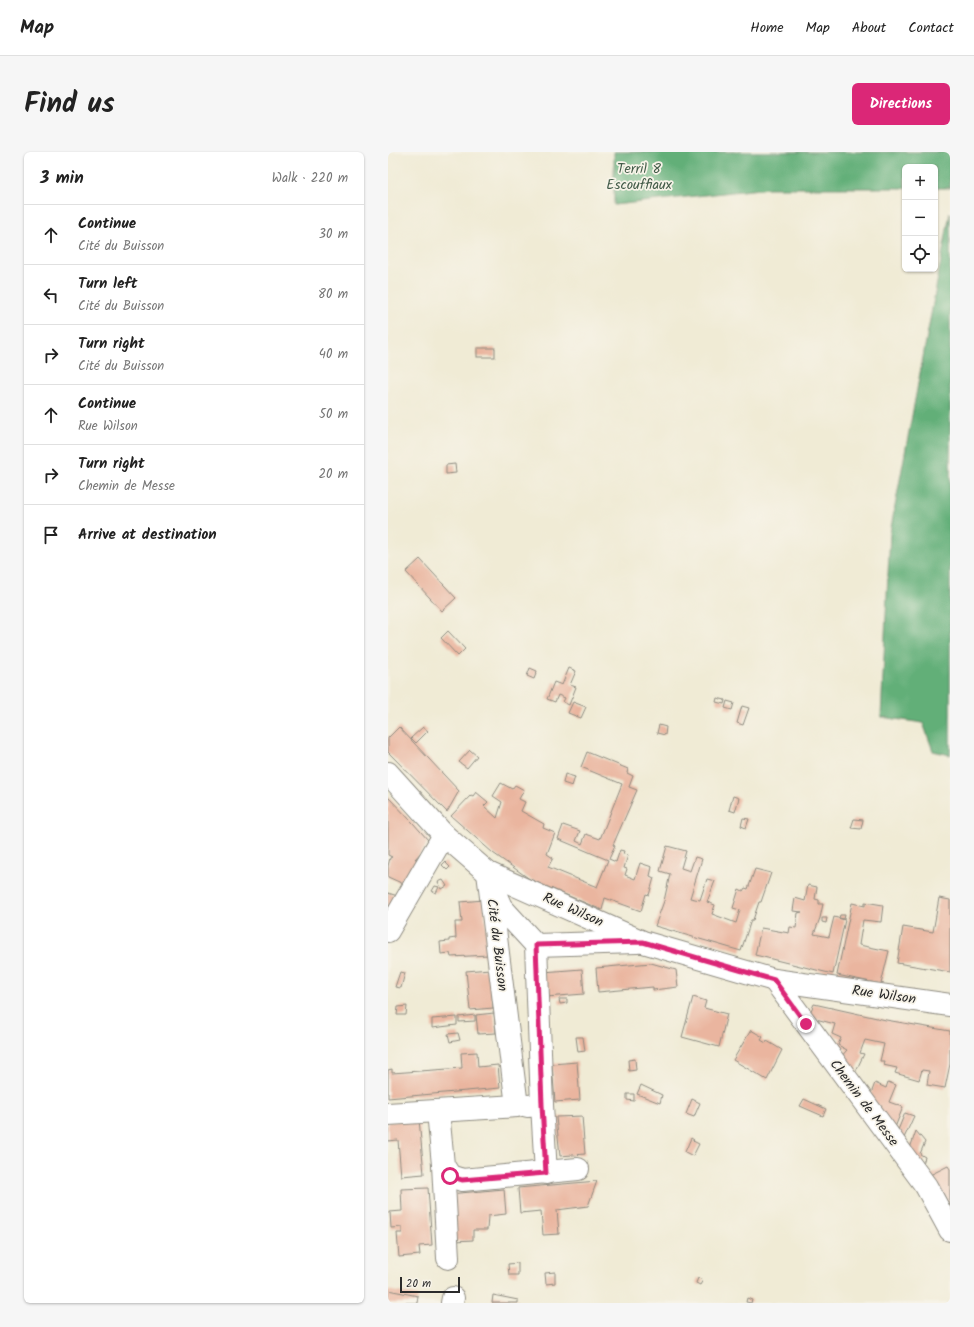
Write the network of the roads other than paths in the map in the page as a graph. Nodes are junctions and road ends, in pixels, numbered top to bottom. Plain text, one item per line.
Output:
1 (388, 773) edge
2 (444, 834) junction
3 (488, 872) junction
4 (388, 931) edge
5 (643, 942) junction
6 (536, 945) junction
7 (774, 980) junction
8 (950, 1005) edge
9 (542, 1105) junction
10 (517, 1106) junction
11 (438, 1111) junction
12 (388, 1114) edge
13 (443, 1165) junction
14 (578, 1169) dead end
15 (546, 1173) junction
16 (950, 1230) edge
17 (448, 1258) dead end

1 - 2 street, Rue Wilson
2 - 3 street, Rue Wilson
2 - 4 street
3 - 5 street, Rue Wilson
3 - 6 street, Cité du Buisson
3 - 10 street, Cité du Buisson
5 - 6 street
5 - 7 street, Rue Wilson
6 - 9 street
7 - 8 street, Rue Wilson
7 - 16 street, Chemin de Messe
9 - 10 street
9 - 15 street
10 - 11 street
11 - 12 street
11 - 13 street
13 - 15 street
13 - 17 street
14 - 15 street

